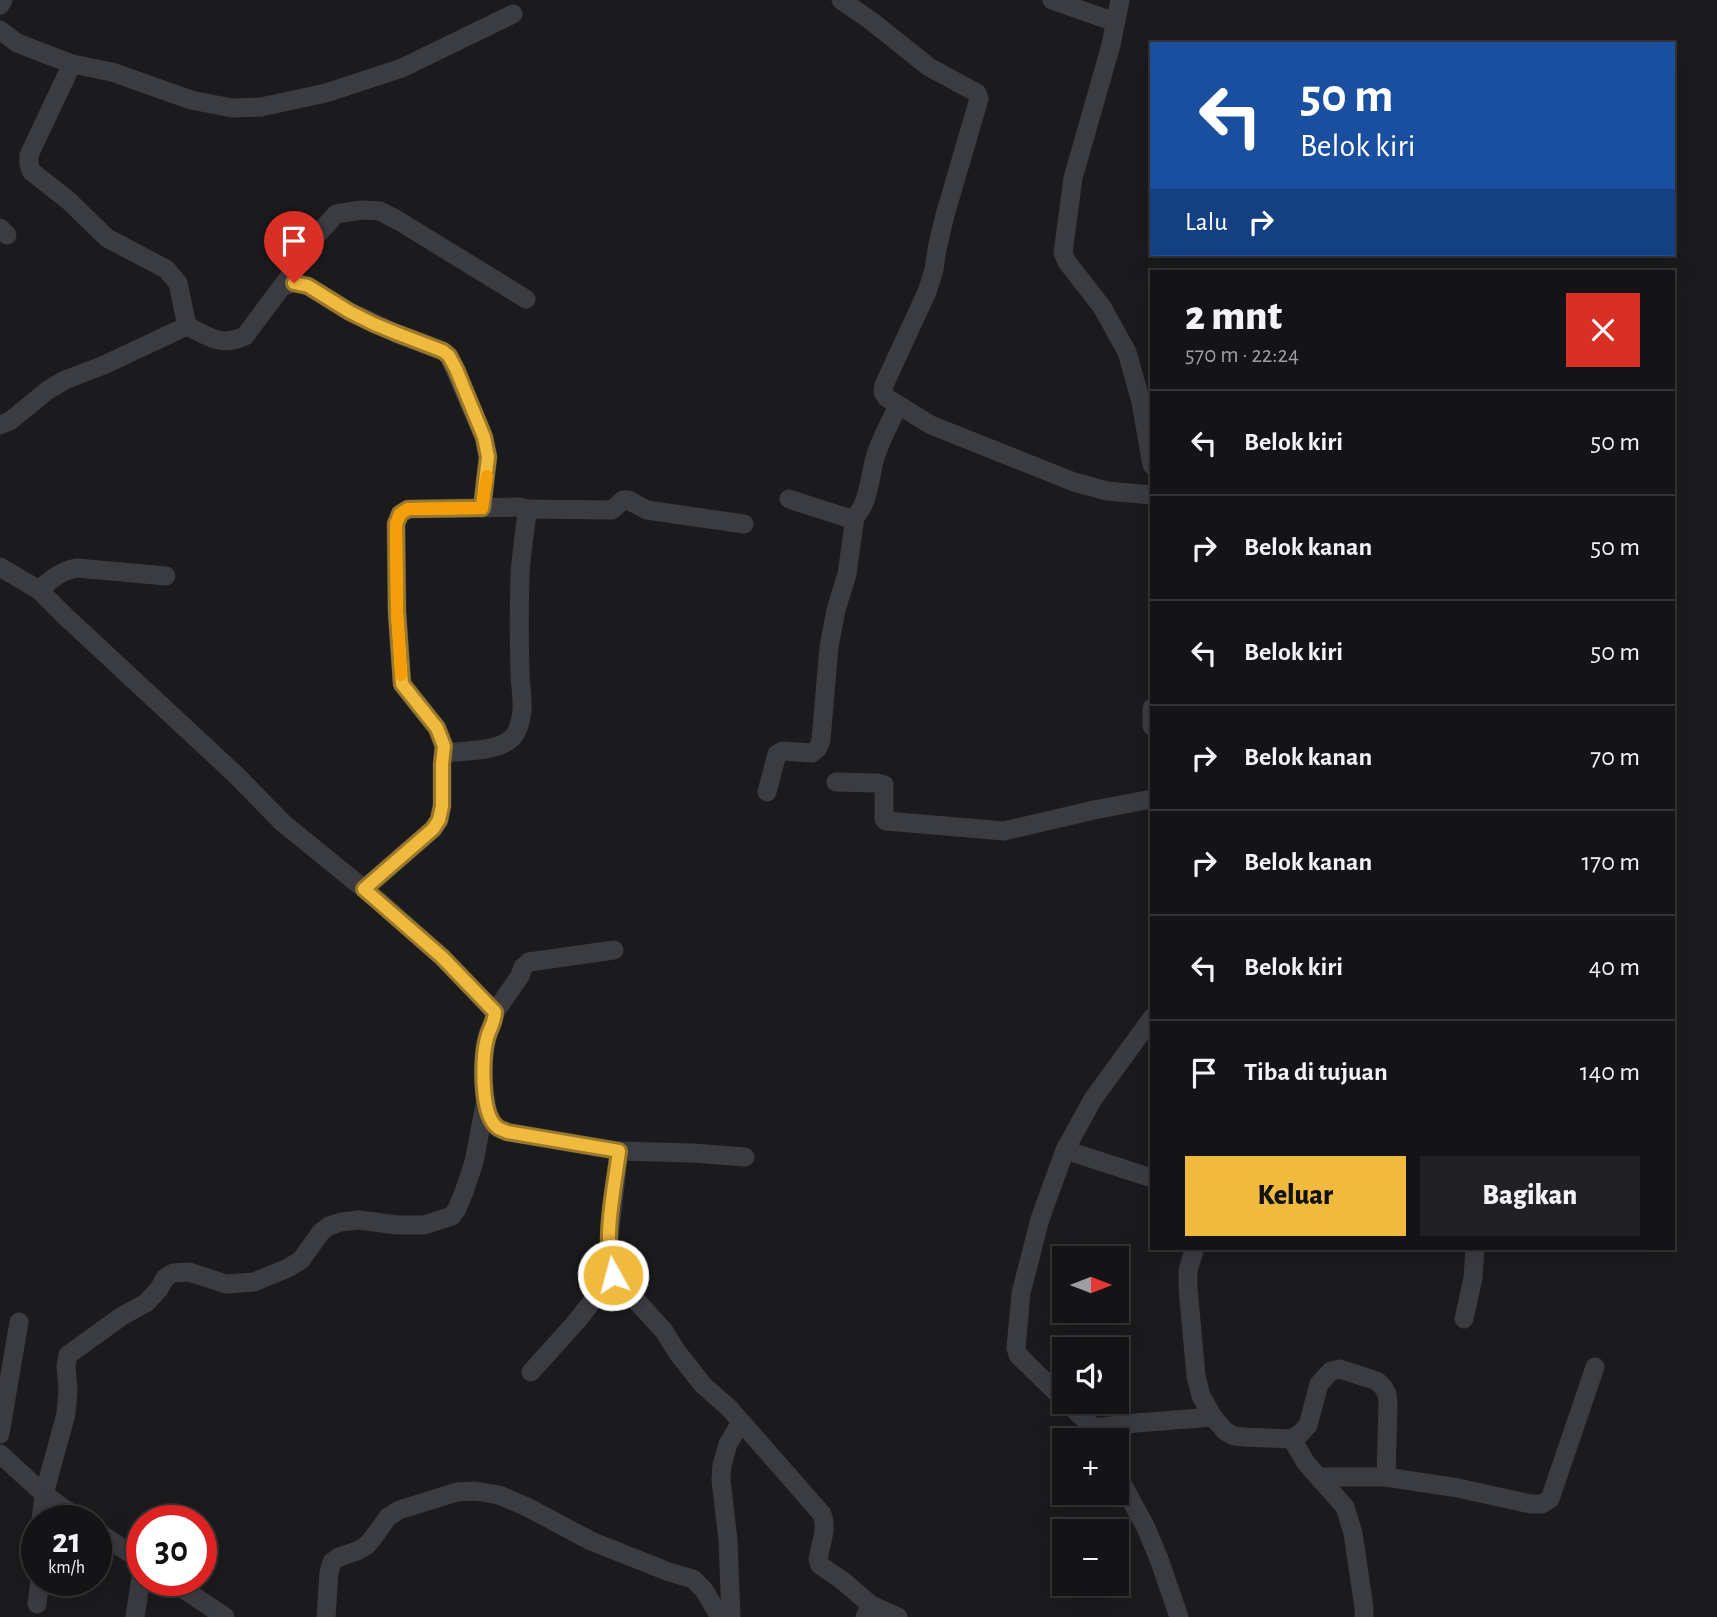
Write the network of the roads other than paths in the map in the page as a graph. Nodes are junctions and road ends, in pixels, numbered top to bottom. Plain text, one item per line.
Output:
1 (3, 0) edge
2 (841, 0) edge
3 (1052, 0) edge
4 (1120, 0) edge
5 (0, 5) edge
6 (513, 14) dead end
7 (1115, 22) junction
8 (0, 30) edge
9 (72, 64) junction
10 (283, 286) junction
11 (526, 299) dead end
12 (187, 326) junction
13 (898, 406) junction
14 (0, 425) edge
15 (1150, 454) edge
16 (1150, 495) edge
17 (789, 499) dead end
18 (482, 508) junction
19 (526, 509) junction
20 (855, 517) junction
21 (744, 524) dead end
22 (0, 568) edge
23 (166, 576) dead end
24 (39, 590) junction
25 (443, 753) junction
26 (836, 782) dead end
27 (767, 792) dead end
28 (1150, 799) edge
29 (364, 889) junction
30 (614, 950) dead end
31 (495, 1012) junction
32 (1150, 1021) edge
33 (485, 1103) junction
34 (1065, 1150) junction
35 (619, 1151) junction
36 (745, 1157) dead end
37 (1150, 1177) edge
38 (1194, 1250) edge
39 (1475, 1250) edge
40 (613, 1275) junction
41 (1464, 1319) dead end
42 (19, 1322) dead end
43 (1595, 1367) dead end
44 (531, 1372) dead end
45 (1052, 1389) edge
46 (1078, 1414) edge
47 (1213, 1417) junction
48 (741, 1422) junction
49 (1091, 1428) edge
50 (1129, 1429) edge
51 (0, 1434) edge
52 (1292, 1438) junction
53 (0, 1454) edge
54 (1321, 1477) junction
55 (1386, 1477) junction
56 (44, 1494) junction
57 (1129, 1496) edge
58 (43, 1505) edge
59 (59, 1505) edge
60 (38, 1596) edge
61 (138, 1596) edge
62 (194, 1596) edge
63 (37, 1604) dead end
64 (868, 1611) edge
65 (1177, 1616) edge
66 (135, 1617) edge
67 (225, 1617) edge
68 (326, 1617) edge
69 (720, 1617) edge
70 (731, 1617) edge
71 (898, 1617) edge
72 (1364, 1617) edge

1 - 5 street
2 - 13 street
3 - 7 street
4 - 7 street
6 - 9 street
7 - 15 street
8 - 9 street
9 - 12 street
10 - 11 street
10 - 12 street
10 - 18 street
12 - 14 street
13 - 16 street
13 - 20 street
17 - 20 street
18 - 19 street
18 - 25 street
19 - 21 street
19 - 25 street
20 - 27 street
22 - 24 street
23 - 24 street
24 - 29 street
25 - 29 street
26 - 28 street
29 - 31 street
30 - 31 street
31 - 33 street
32 - 34 street
33 - 35 street
33 - 56 street
34 - 37 street
34 - 45 street
35 - 36 street
35 - 40 street
38 - 47 street
39 - 41 street
40 - 44 street
40 - 48 street
42 - 51 street
43 - 55 street
46 - 49 street
47 - 50 street
47 - 52 street
48 - 64 street
48 - 70 street
52 - 54 street
52 - 55 street
53 - 56 street
54 - 55 street
54 - 72 street
56 - 58 street
56 - 59 street
57 - 65 street
60 - 63 street
61 - 66 street
62 - 67 street
64 - 71 street
68 - 69 street

